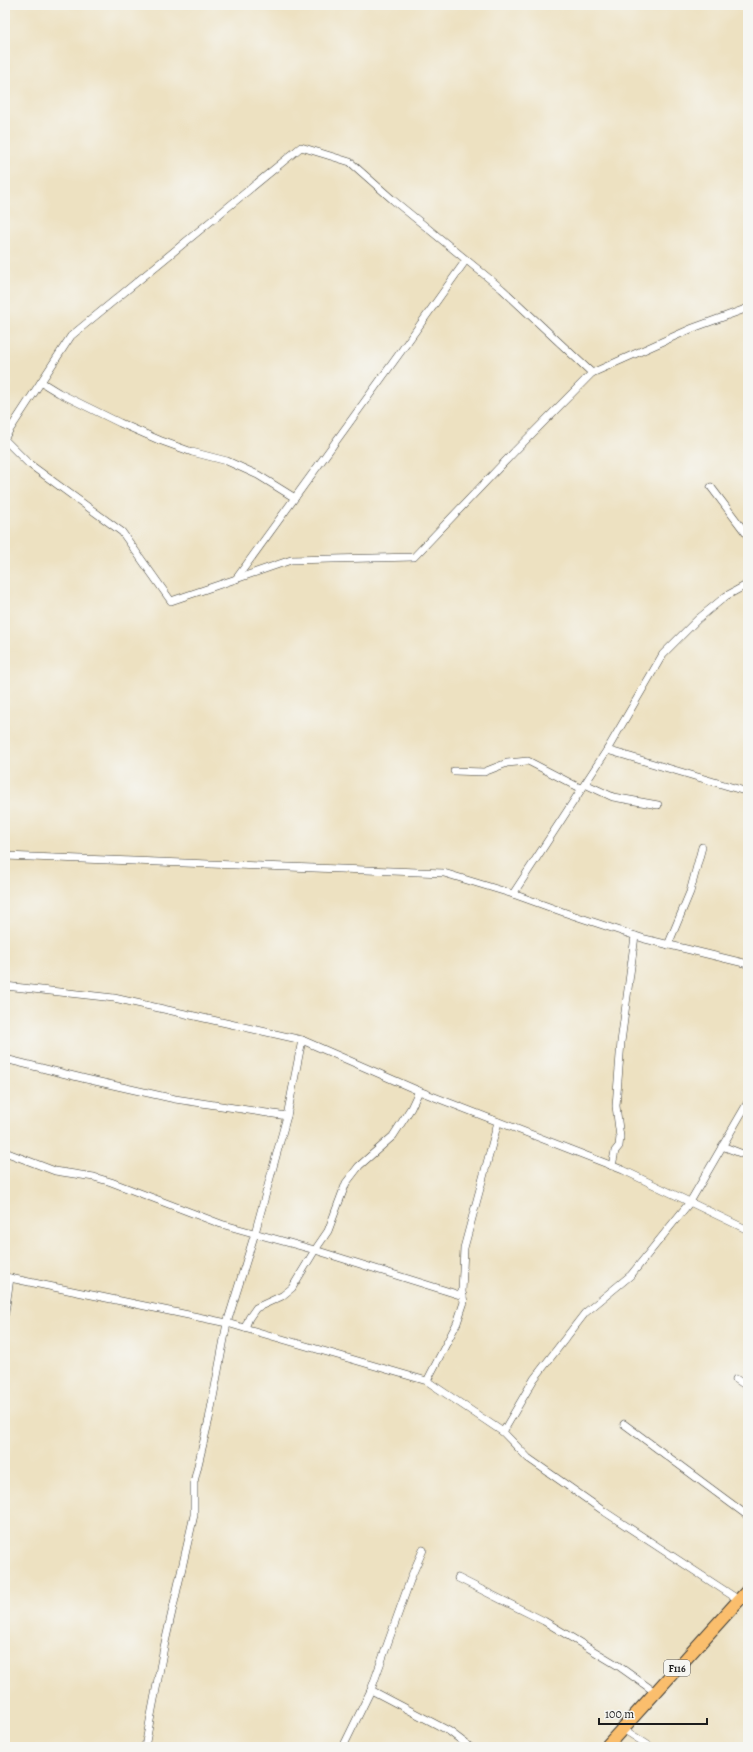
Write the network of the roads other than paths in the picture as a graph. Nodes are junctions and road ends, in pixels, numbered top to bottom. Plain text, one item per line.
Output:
1 (466, 260) junction
2 (748, 308) edge
3 (592, 373) junction
4 (41, 382) junction
5 (5, 438) edge
6 (711, 487) dead end
7 (295, 498) junction
8 (748, 536) edge
9 (236, 579) junction
10 (748, 584) edge
11 (607, 750) junction
12 (454, 771) dead end
13 (584, 786) junction
14 (748, 792) edge
15 (658, 805) dead end
16 (702, 847) dead end
17 (5, 856) edge
18 (513, 894) junction
19 (634, 936) junction
20 (668, 945) junction
21 (748, 964) edge
22 (5, 986) edge
23 (302, 1040) junction
24 (5, 1059) edge
25 (419, 1091) junction
26 (748, 1102) edge
27 (287, 1116) junction
28 (498, 1122) junction
29 (722, 1146) junction
30 (5, 1152) edge
31 (748, 1156) edge
32 (612, 1166) junction
33 (690, 1202) junction
34 (748, 1230) edge
35 (256, 1233) junction
36 (314, 1250) junction
37 (8, 1277) edge
38 (463, 1296) junction
39 (5, 1313) edge
40 (227, 1323) junction
41 (245, 1328) junction
42 (736, 1379) dead end
43 (427, 1381) junction
44 (748, 1387) edge
45 (624, 1424) dead end
46 (503, 1432) junction
47 (748, 1516) edge
48 (423, 1550) dead end
49 (458, 1578) dead end
50 (748, 1590) edge
51 (739, 1600) junction
52 (371, 1690) junction
53 (655, 1692) junction
54 (622, 1729) junction
55 (145, 1747) edge
56 (343, 1747) edge
57 (470, 1747) edge
58 (606, 1747) edge
59 (651, 1747) edge

1 - 3 street
1 - 4 street
1 - 7 street
2 - 3 street
3 - 9 street
4 - 5 street
4 - 7 street
5 - 9 street
6 - 8 street
7 - 9 street
10 - 11 street
11 - 13 street
11 - 14 street
12 - 13 street
13 - 15 street
13 - 18 street
16 - 20 street
17 - 18 street
18 - 19 street
19 - 20 street
19 - 32 street
20 - 21 street
22 - 23 street
23 - 25 street
23 - 27 street
24 - 27 street
25 - 28 street
25 - 36 street
26 - 29 street
27 - 35 street
28 - 32 street
28 - 38 street
29 - 31 street
29 - 33 street
30 - 35 street
32 - 33 street
33 - 34 street
33 - 46 street
35 - 36 street
35 - 40 street
36 - 38 street
36 - 41 street
37 - 39 street
37 - 40 street
38 - 43 street
40 - 41 street
40 - 55 street
41 - 43 street
42 - 44 street
43 - 46 street
45 - 47 street
46 - 51 street
48 - 52 street
49 - 53 street
50 - 51 main road, F116
51 - 53 main road, F116
52 - 56 street
52 - 57 street
53 - 54 main road, F116
54 - 58 main road, F116
54 - 59 street

